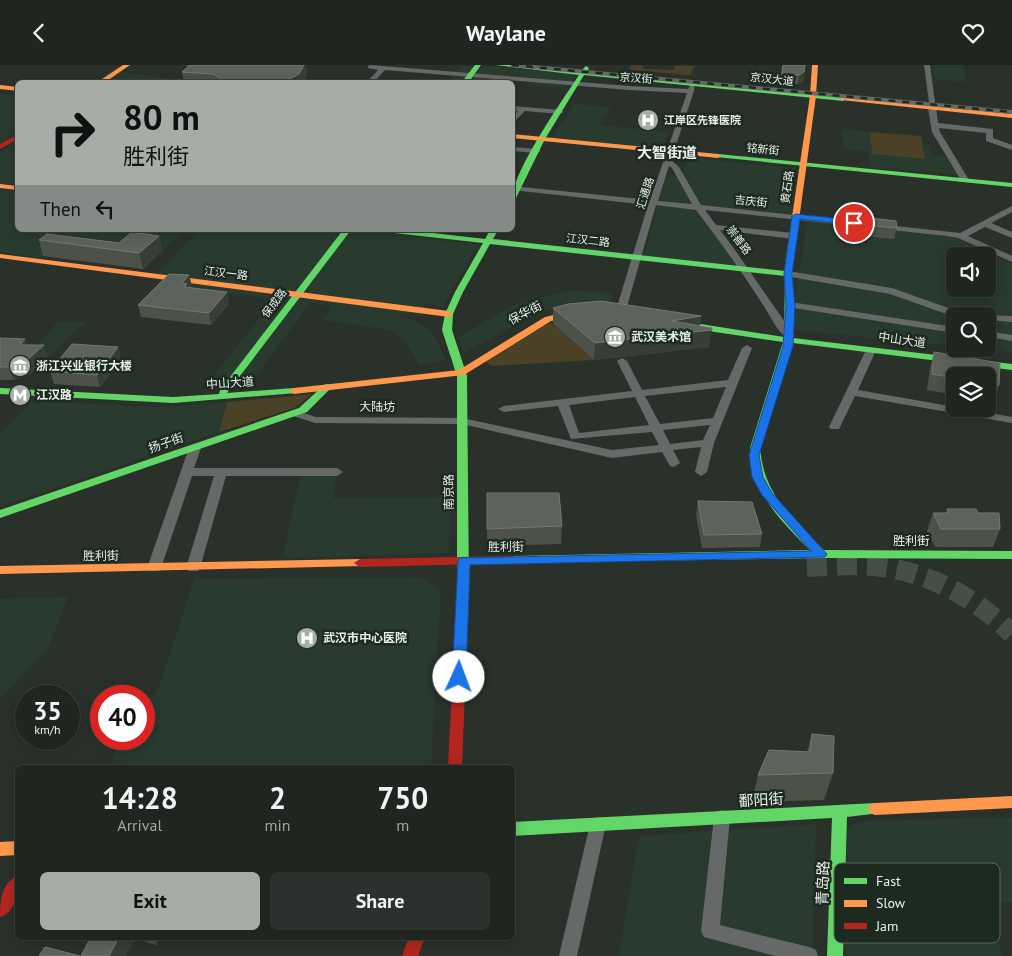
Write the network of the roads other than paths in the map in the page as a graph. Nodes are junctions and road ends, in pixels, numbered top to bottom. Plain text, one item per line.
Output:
1 (127, 65) edge
2 (478, 65) edge
3 (499, 65) edge
4 (554, 65) edge
5 (815, 65) edge
6 (928, 65) edge
7 (370, 67) dead end
8 (383, 68) junction
9 (583, 75) junction
10 (467, 79) edge
11 (104, 80) edge
12 (372, 80) edge
13 (0, 87) edge
14 (692, 87) junction
15 (15, 89) edge
16 (813, 93) junction
17 (932, 105) junction
18 (515, 108) edge
19 (523, 109) junction
20 (1012, 109) edge
21 (560, 111) junction
22 (1012, 116) edge
23 (515, 118) edge
24 (935, 125) junction
25 (515, 136) edge
26 (15, 138) edge
27 (542, 139) junction
28 (0, 147) edge
29 (1012, 148) edge
30 (515, 149) edge
31 (536, 151) junction
32 (669, 157) junction
33 (803, 166) junction
34 (965, 180) junction
35 (1012, 185) edge
36 (0, 186) edge
37 (15, 188) edge
38 (515, 190) edge
39 (515, 192) edge
40 (653, 202) junction
41 (698, 207) junction
42 (1012, 209) edge
43 (796, 216) junction
44 (985, 223) junction
45 (714, 227) junction
46 (345, 232) edge
47 (420, 232) edge
48 (493, 232) edge
49 (1012, 235) edge
50 (793, 236) junction
51 (961, 236) junction
52 (488, 241) junction
53 (0, 256) edge
54 (638, 258) junction
55 (1012, 259) edge
56 (746, 270) junction
57 (788, 274) junction
58 (297, 294) junction
59 (790, 305) junction
60 (585, 310) edge
61 (946, 310) edge
62 (608, 311) edge
63 (449, 313) junction
64 (627, 313) joint
65 (996, 318) edge
66 (1012, 319) edge
67 (678, 321) edge
68 (946, 329) edge
69 (996, 335) edge
70 (789, 338) junction
71 (1012, 338) edge
72 (747, 347) dead end
73 (871, 350) junction
74 (1012, 358) edge
75 (622, 361) dead end
76 (1012, 367) edge
77 (460, 371) junction
78 (733, 383) junction
79 (0, 384) edge
80 (326, 385) junction
81 (0, 391) edge
82 (223, 392) junction
83 (851, 392) junction
84 (640, 394) junction
85 (562, 402) junction
86 (504, 409) dead end
87 (294, 413) junction
88 (1012, 420) edge
89 (462, 421) junction
90 (716, 421) junction
91 (835, 427) dead end
92 (657, 428) junction
93 (708, 443) junction
94 (666, 447) junction
95 (195, 448) junction
96 (674, 463) dead end
97 (337, 471) dead end
98 (187, 472) junction
99 (220, 472) junction
100 (701, 472) dead end
101 (0, 513) edge
102 (821, 554) junction
103 (1012, 555) edge
104 (464, 561) junction
105 (490, 561) junction
106 (193, 568) junction
107 (719, 568) dead end
108 (154, 569) junction
109 (0, 571) edge
110 (455, 765) edge
111 (1012, 802) edge
112 (840, 811) junction
113 (722, 817) junction
114 (598, 824) junction
115 (515, 829) edge
116 (15, 848) edge
117 (0, 849) edge
118 (838, 863) edge
119 (15, 888) edge
120 (0, 910) edge
121 (416, 940) edge
122 (835, 943) edge
123 (410, 956) edge
124 (568, 956) edge
125 (809, 956) edge
126 (835, 956) edge

1 - 11 street
2 - 10 street
3 - 9 street, 京汉大道
4 - 9 street, 京汉大道
5 - 16 street, 黄石路
6 - 17 street
7 - 8 street
8 - 10 street
8 - 12 street
9 - 10 street
9 - 14 street, 京汉大道
9 - 16 street, 京汉大道
9 - 21 street
13 - 15 street
14 - 16 street, 京汉大道
14 - 32 street, 汇通路
16 - 17 street, 京汉大道
16 - 33 street, 黄石路
17 - 20 street, 京汉大道
17 - 22 street, 京汉大道
17 - 24 street
18 - 19 street
19 - 21 street
19 - 23 street
21 - 27 street
24 - 29 street
24 - 34 street
25 - 27 street, 铭新街
26 - 28 street
27 - 31 street
27 - 32 street, 铭新街
30 - 31 street
31 - 38 street
32 - 33 street, 铭新街
32 - 40 street, 汇通路
32 - 41 street, 崇善路
33 - 34 street, 铭新街
33 - 43 street, 黄石路
34 - 35 street, 铭新街
36 - 37 street
39 - 40 street, 吉庆街
40 - 41 street, 吉庆街
40 - 54 street, 汇通路
41 - 43 street, 吉庆街
41 - 45 street, 崇善路
42 - 44 street
43 - 50 street, 黄石路
43 - 51 street, 吉庆街
44 - 49 street
44 - 51 street
45 - 50 street
45 - 56 street, 崇善路
46 - 58 street, 保成路
47 - 52 street, 江汉二路
48 - 52 street, 南京路
50 - 57 street, 黄石路
51 - 55 street, 吉庆街
52 - 54 street, 江汉二路
52 - 63 street, 南京路
53 - 58 street, 江汉一路
54 - 56 street, 江汉二路
54 - 64 street, 汇通路
56 - 57 street, 江汉二路
56 - 70 street, 崇善路
57 - 59 street, 黄石路
57 - 61 street
58 - 63 street, 江汉一路
58 - 82 street, 保成路
59 - 68 street
59 - 70 street, 黄石路
60 - 77 street, 保华街
62 - 64 street
63 - 77 street, 南京路
65 - 66 street
67 - 70 street
69 - 71 street
70 - 73 street, 中山大道
70 - 74 street, 中山大道
70 - 102 street, 黄石路
72 - 78 street
73 - 76 street, 中山大道
73 - 83 street
75 - 84 street
77 - 80 street, 中山大道
77 - 89 street, 南京路
78 - 84 street
78 - 90 street
79 - 82 street, 中山大道
80 - 81 street, 中山大道
80 - 82 street, 中山大道
80 - 87 street, 扬子街
83 - 88 street
83 - 91 street
84 - 85 street
84 - 92 street
85 - 86 street
85 - 92 street
87 - 89 street, 大陆坊
87 - 95 street, 扬子街
89 - 94 street, 大陆坊
89 - 104 street, 南京路
90 - 92 street
90 - 93 street
92 - 94 street
93 - 94 street, 大陆坊
93 - 100 street
94 - 96 street
95 - 98 street
95 - 101 street, 扬子街
97 - 99 street
98 - 99 street
98 - 108 street
99 - 106 street
102 - 103 street, 胜利街
102 - 105 street, 胜利街
104 - 105 street, 胜利街
104 - 106 street, 胜利街
104 - 110 street, 南京路
105 - 107 street
106 - 108 street, 胜利街
108 - 109 street, 胜利街
111 - 112 street, 鄱阳街
112 - 113 street, 鄱阳街
112 - 118 street, 青岛路
113 - 114 street, 鄱阳街
113 - 125 street
114 - 115 street, 鄱阳街
114 - 124 street
116 - 117 street
119 - 120 street
121 - 123 street
122 - 126 street, 青岛路

